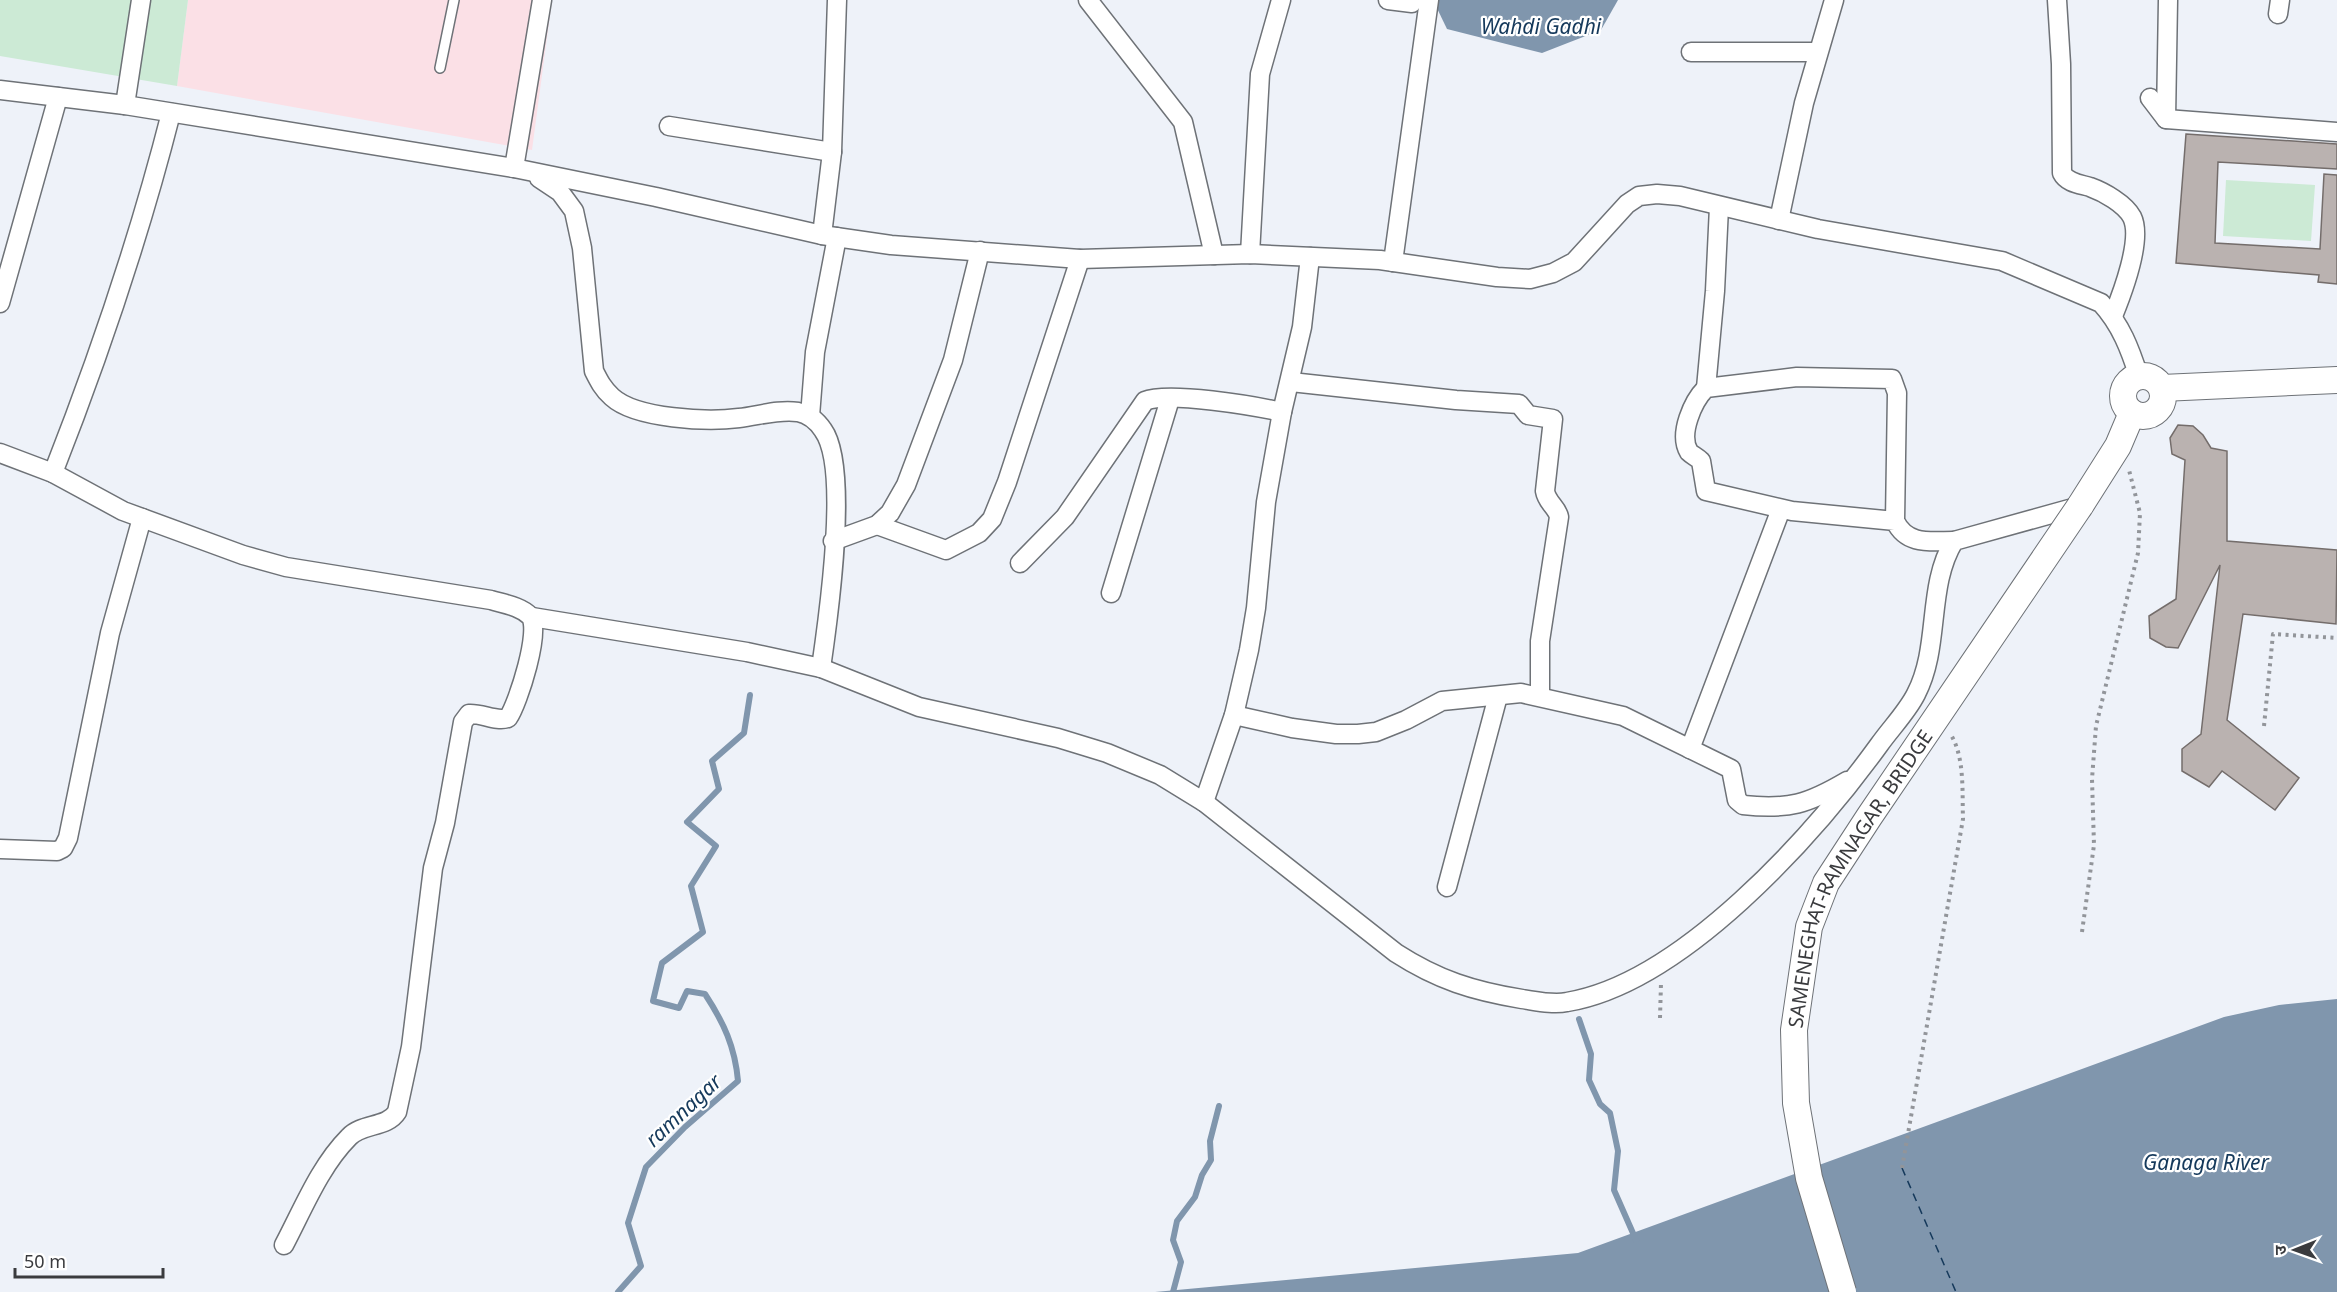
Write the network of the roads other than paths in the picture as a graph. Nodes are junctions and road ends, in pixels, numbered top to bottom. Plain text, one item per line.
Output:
1 (141, 0) edge
2 (454, 0) edge
3 (542, 0) edge
4 (837, 0) edge
5 (1088, 0) edge
6 (1281, 0) edge
7 (1388, 0) edge
8 (1412, 0) edge
9 (1429, 0) edge
10 (1834, 0) edge
11 (2057, 0) edge
12 (2168, 0) edge
13 (1690, 52) dead end
14 (1817, 52) junction
15 (440, 68) dead end
16 (0, 90) edge
17 (58, 97) junction
18 (2150, 98) dead end
19 (125, 105) junction
20 (171, 113) junction
21 (2166, 119) junction
22 (669, 126) dead end
23 (2337, 132) edge
24 (832, 152) junction
25 (522, 170) junction
26 (1719, 207) junction
27 (1779, 220) junction
28 (830, 236) junction
29 (980, 252) junction
30 (1250, 254) junction
31 (1214, 255) junction
32 (1310, 257) junction
33 (1080, 259) junction
34 (1393, 262) junction
35 (0, 303) edge
36 (2113, 316) junction
37 (2139, 377) junction
38 (2337, 380) edge
39 (1291, 382) junction
40 (1706, 388) junction
41 (2162, 388) junction
42 (1170, 399) junction
43 (1282, 412) junction
44 (2132, 413) junction
45 (810, 416) junction
46 (0, 453) edge
47 (52, 473) junction
48 (2080, 506) junction
49 (1781, 509) junction
50 (142, 518) junction
51 (1895, 521) junction
52 (877, 525) junction
53 (833, 541) junction
54 (1954, 541) junction
55 (1020, 563) dead end
56 (1111, 593) dead end
57 (532, 617) junction
58 (821, 668) junction
59 (1498, 696) junction
60 (1540, 696) junction
61 (1233, 716) junction
62 (1690, 749) junction
63 (1858, 774) junction
64 (1204, 802) junction
65 (0, 849) edge
66 (1447, 887) dead end
67 (284, 1245) dead end
68 (1843, 1292) edge

1 - 19 street
2 - 15 lane
3 - 25 street
4 - 24 street
5 - 31 street
6 - 30 street
7 - 8 street
9 - 34 street
10 - 14 street
11 - 36 street
12 - 21 street
13 - 14 street
14 - 27 street
16 - 17 street
17 - 19 street
17 - 35 street
18 - 21 street
19 - 20 street
20 - 25 street
20 - 47 street
21 - 23 street
22 - 24 street
24 - 28 street
25 - 28 street
25 - 45 street
26 - 27 street
26 - 34 street
26 - 40 street
27 - 36 street
28 - 29 street
28 - 45 street
29 - 33 street
29 - 52 street
30 - 31 street
30 - 32 street
31 - 33 street
32 - 34 street
32 - 39 street
33 - 52 street
36 - 37 street
37 - 41 main road
37 - 44 main road
38 - 41 main road
39 - 43 street
39 - 60 street
40 - 49 street
40 - 51 street
41 - 44 main road
42 - 43 street
42 - 55 street
42 - 56 street
43 - 61 street
44 - 48 main road, SAMENEGHAT-RAMNAGAR, BRIDGE
45 - 53 street
46 - 47 street
47 - 50 street
48 - 54 street
48 - 68 main road, SAMENEGHAT-RAMNAGAR, BRIDGE, bridge
49 - 51 street
49 - 62 street
50 - 57 street
50 - 65 street
51 - 54 street
52 - 53 street
53 - 58 street
54 - 63 street
57 - 58 street
57 - 67 street
58 - 64 street
59 - 60 street
59 - 61 street
59 - 66 street
60 - 62 street
61 - 64 street
62 - 63 street
63 - 64 street

